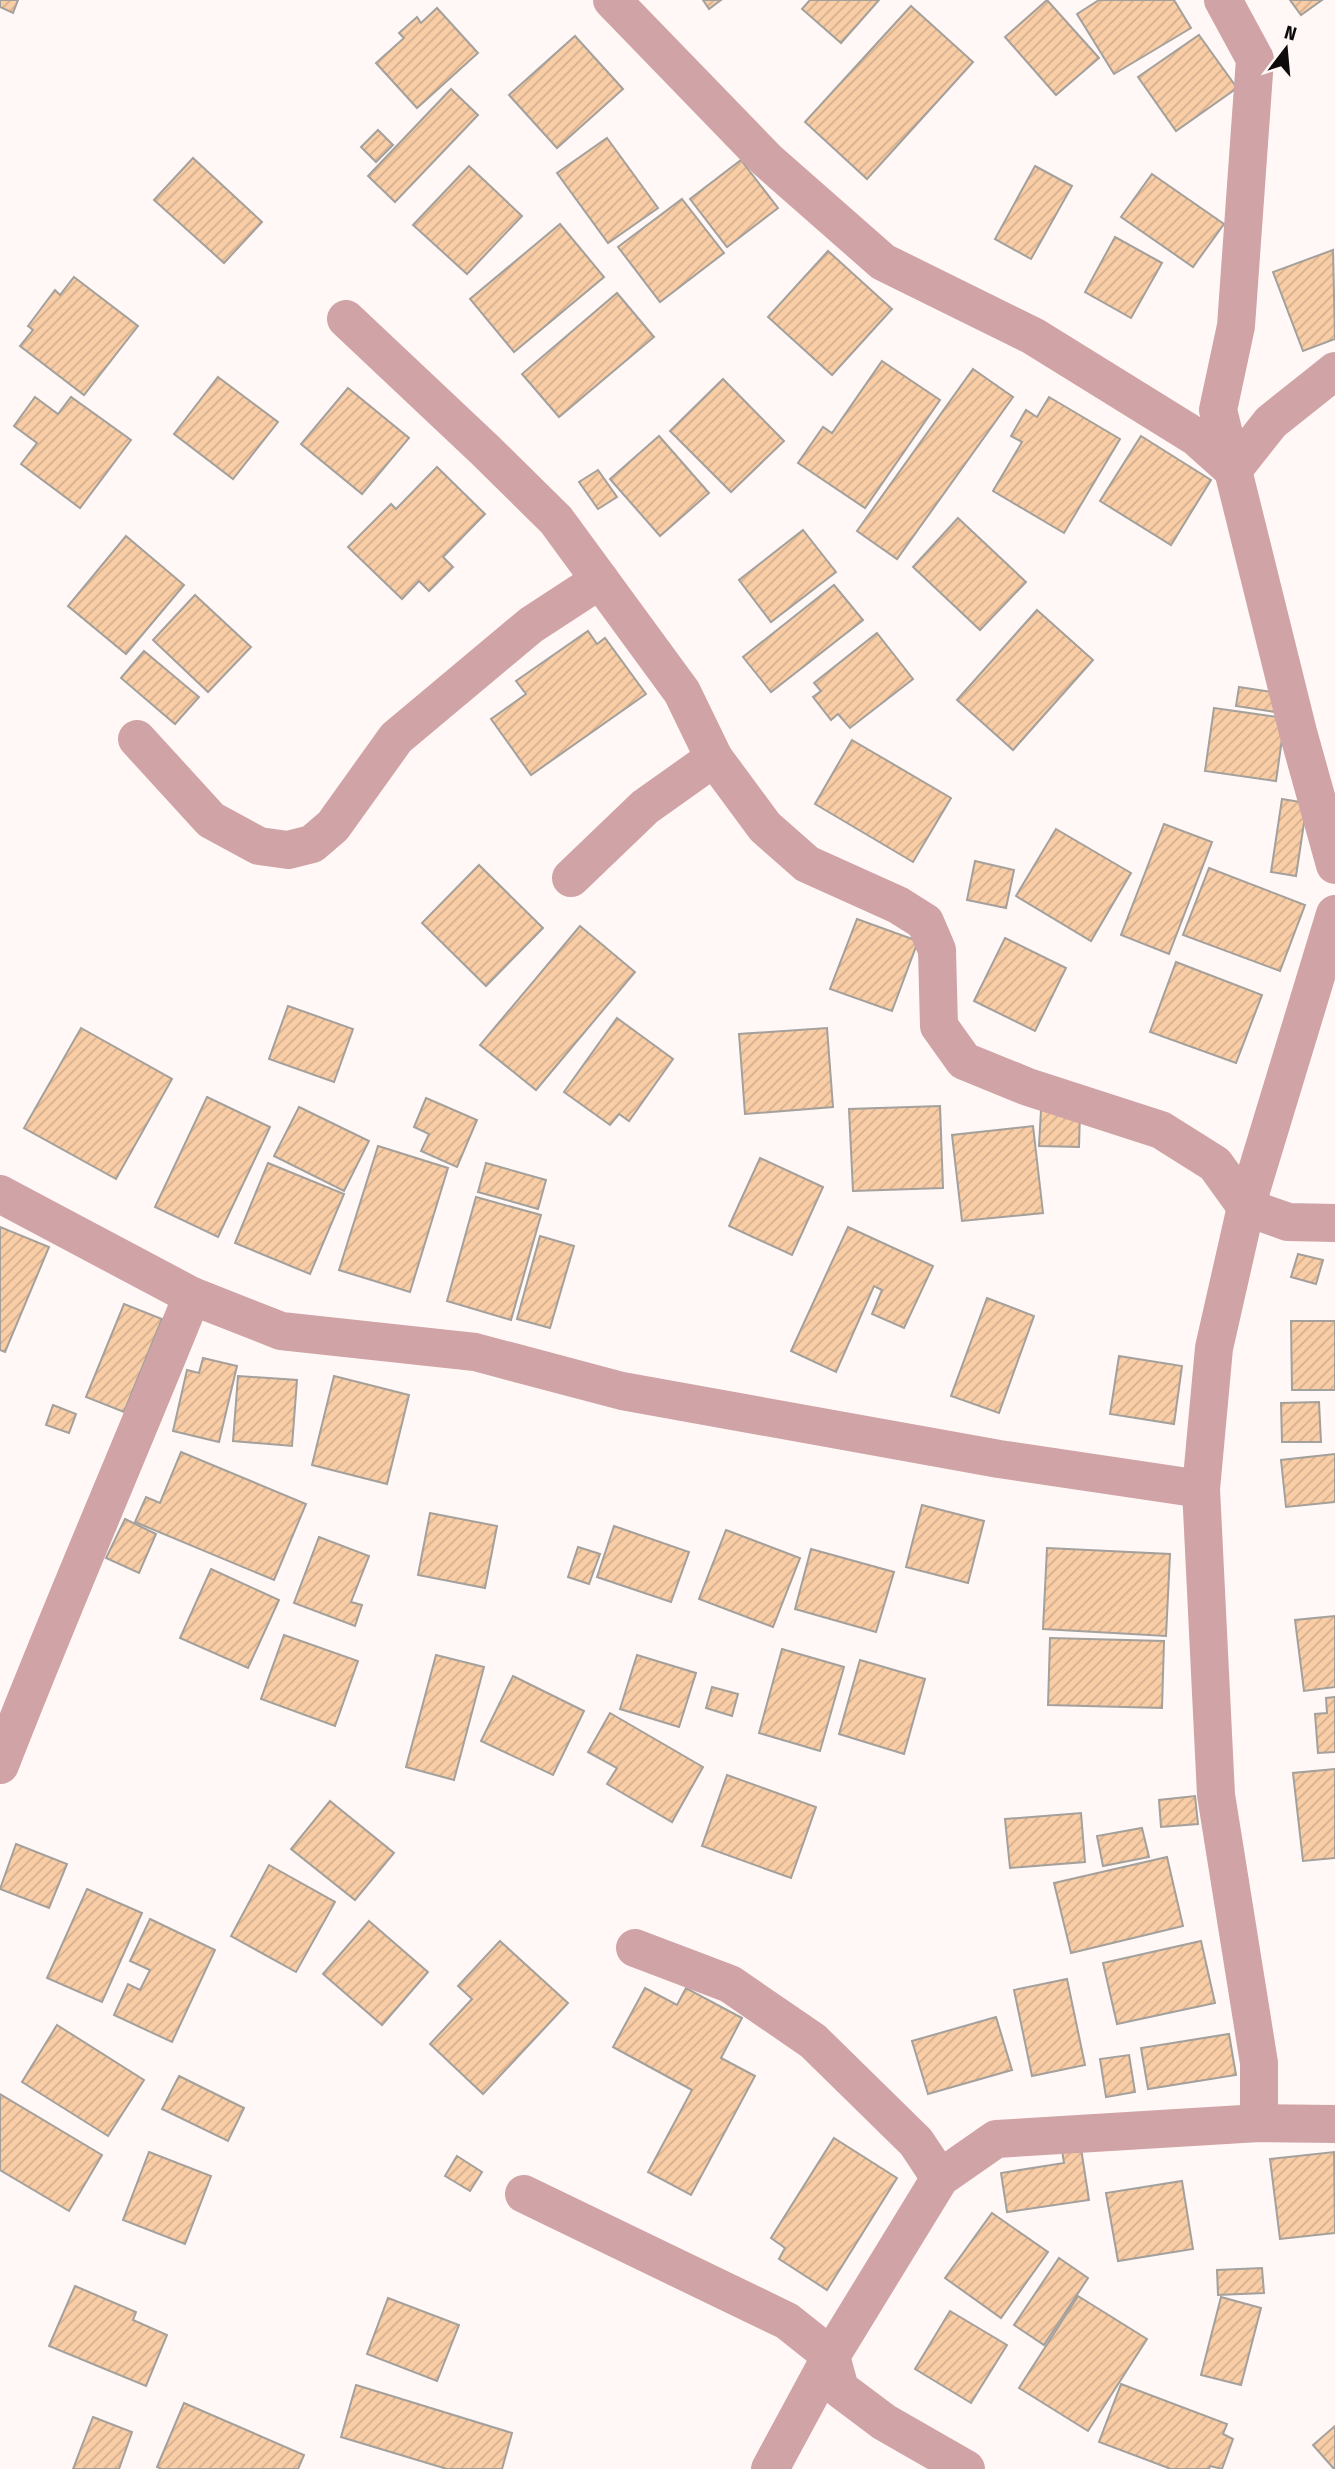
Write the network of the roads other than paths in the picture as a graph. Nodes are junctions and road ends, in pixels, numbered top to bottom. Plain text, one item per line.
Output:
1 (612, 0) edge
2 (1223, 0) edge
3 (346, 318) dead end
4 (1335, 371) edge
5 (1233, 470) junction
6 (600, 580) junction
7 (137, 739) dead end
8 (714, 758) junction
9 (1335, 865) edge
10 (571, 878) dead end
11 (1335, 914) edge
12 (0, 1194) edge
13 (1246, 1207) junction
14 (1335, 1223) edge
15 (192, 1296) junction
16 (1201, 1489) junction
17 (0, 1765) edge
18 (635, 1948) dead end
19 (1259, 2123) junction
20 (1335, 2124) edge
21 (940, 2178) junction
22 (524, 2194) dead end
23 (831, 2356) junction
24 (770, 2469) edge
25 (966, 2469) edge

1 - 5 street
2 - 5 street
3 - 6 street
4 - 5 street
5 - 9 street
6 - 7 street
6 - 8 street
8 - 10 street
8 - 13 street
11 - 13 street
12 - 15 street
13 - 14 street
13 - 16 street
15 - 16 street
15 - 17 street
16 - 19 street
18 - 21 street
19 - 20 street
19 - 21 street
21 - 23 street
22 - 23 street
23 - 24 street
23 - 25 street

